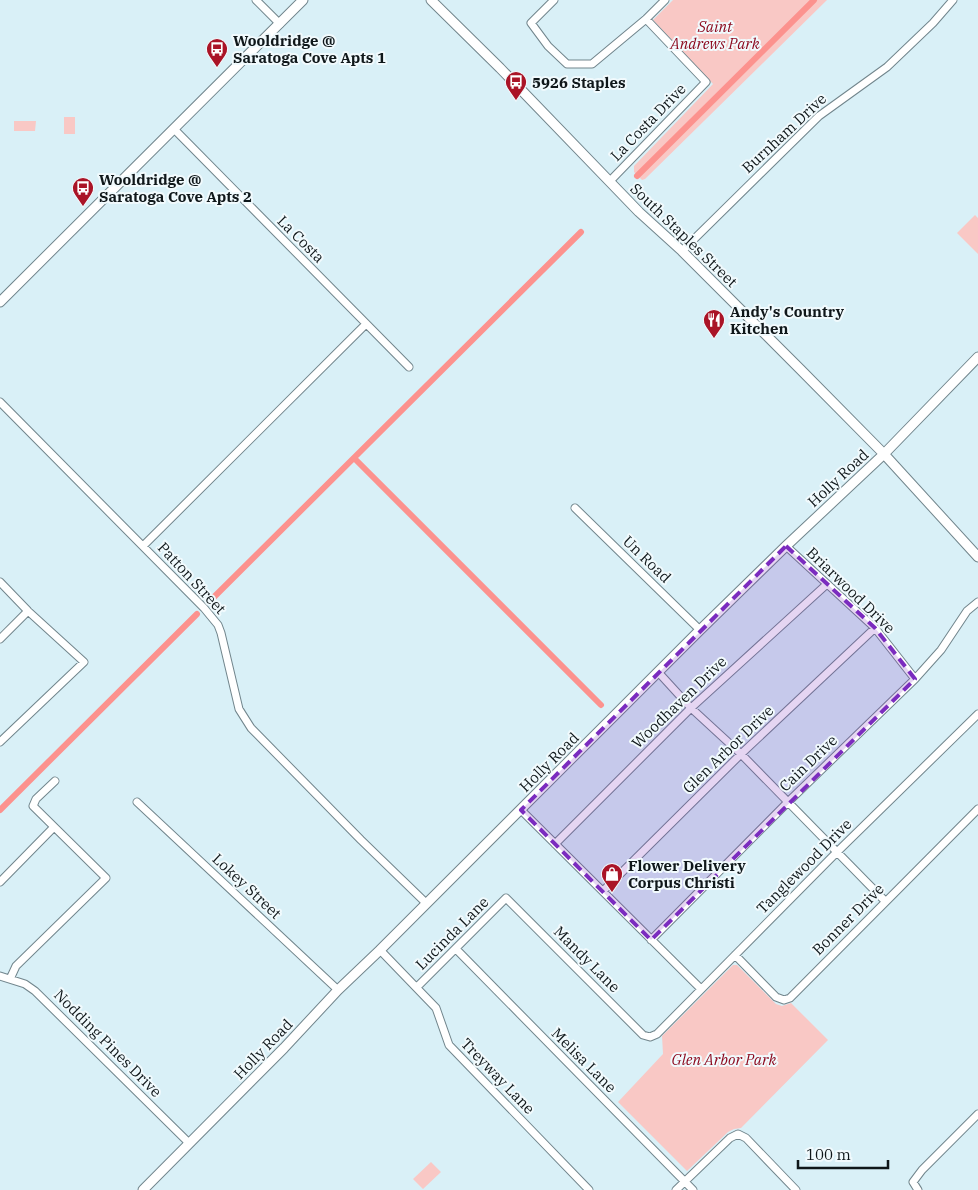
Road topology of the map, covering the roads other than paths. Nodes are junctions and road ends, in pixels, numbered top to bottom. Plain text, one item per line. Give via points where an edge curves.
1 (256, 0) edge
2 (303, 0) edge
3 (431, 0) edge
4 (554, 0) edge
5 (664, 0) edge
6 (953, 0) edge
7 (646, 19) junction
8 (280, 24) junction
9 (174, 130) junction
10 (610, 181) junction
11 (682, 251) junction
12 (0, 302) edge
13 (366, 324) junction
14 (978, 357) edge
15 (409, 367) dead end
16 (0, 402) edge
17 (884, 454) junction
18 (576, 508) dead end
19 (143, 546) junction
20 (786, 546) junction
21 (978, 556) edge
22 (0, 582) edge
23 (827, 584) junction
24 (978, 602) edge
25 (28, 611) junction
26 (875, 628) junction
27 (700, 630) junction
28 (0, 639) edge
29 (659, 673) junction
30 (915, 679) junction
31 (691, 708) junction
32 (978, 714) edge
33 (0, 742) edge
34 (741, 754) junction
35 (54, 781) dead end
36 (137, 802) dead end
37 (788, 802) junction
38 (978, 809) edge
39 (520, 810) junction
40 (54, 827) junction
41 (554, 844) junction
42 (836, 853) junction
43 (0, 882) edge
44 (603, 892) junction
45 (506, 898) joint
46 (885, 901) junction
47 (426, 903) junction
48 (651, 940) junction
49 (380, 950) junction
50 (456, 950) junction
51 (736, 955) junction
52 (0, 976) edge
53 (10, 979) junction
54 (417, 987) junction
55 (701, 989) junction
56 (338, 990) junction
57 (650, 1037) joint
58 (978, 1114) edge
59 (189, 1143) junction
60 (684, 1182) junction
61 (143, 1190) edge
62 (590, 1190) edge
63 (676, 1190) edge
64 (693, 1190) edge
65 (796, 1190) edge
66 (918, 1190) edge

1 - 8 street
2 - 8 main road
3 - 10 main road, South Staples Street
4 - 7 street via 531,24 567,64 592,64
5 - 7 street
6 - 11 street, Burnham Drive via 887,67 819,116
7 - 10 street, La Costa Drive via 706,82
8 - 9 main road
9 - 12 main road
9 - 13 street, La Costa
10 - 11 main road, South Staples Street
11 - 17 main road, South Staples Street
13 - 15 street, La Costa
13 - 19 street
14 - 17 main road, Holly Road
16 - 19 street, Patton Street
17 - 20 main road, Holly Road
17 - 21 main road, South Staples Street
18 - 27 street, Un Road
19 - 47 street, Patton Street via 218,625 239,709 251,728
20 - 23 street, Briarwood Drive
20 - 27 main road, Holly Road
22 - 25 street
23 - 26 street, Briarwood Drive
23 - 31 street, Woodhaven Drive
24 - 30 street, Cain Drive
25 - 28 street
25 - 33 street via 84,662
26 - 30 street, Briarwood Drive
26 - 34 street, Glen Arbor Drive
27 - 29 main road, Holly Road
29 - 31 street
29 - 39 main road, Holly Road
30 - 37 street, Cain Drive
31 - 34 street
31 - 41 street, Woodhaven Drive
32 - 42 street, Tanglewood Drive
34 - 37 street
34 - 44 street, Glen Arbor Drive
35 - 40 street via 36,798 33,806
36 - 56 street, Lokey Street
37 - 42 street
37 - 48 street, Cain Drive
38 - 46 street, Bonner Drive
39 - 41 street
39 - 47 main road, Holly Road
40 - 43 street
40 - 53 street via 106,878 16,966
41 - 44 street
42 - 46 street
42 - 51 street, Tanglewood Drive
44 - 48 street
45 - 50 street, Lucinda Lane
45 - 57 street, Mandy Lane via 643,1035
46 - 51 street, Bonner Drive via 790,998 776,997
47 - 49 main road, Holly Road
48 - 55 street
49 - 54 street, Treyway Lane
49 - 56 main road, Holly Road
50 - 54 street, Lucinda Lane
50 - 60 street, Melisa Lane
51 - 55 street, Tanglewood Drive
52 - 53 street, Nodding Pines Drive
53 - 59 street, Nodding Pines Drive via 35,991
54 - 62 street, Treyway Lane via 436,1008 449,1045
55 - 57 street, Tanglewood Drive via 657,1034
56 - 59 main road, Holly Road
58 - 66 street via 922,1170 913,1182
59 - 61 main road, Holly Road
60 - 63 street
60 - 64 street, Melisa Lane
60 - 65 street via 738,1134 746,1138

